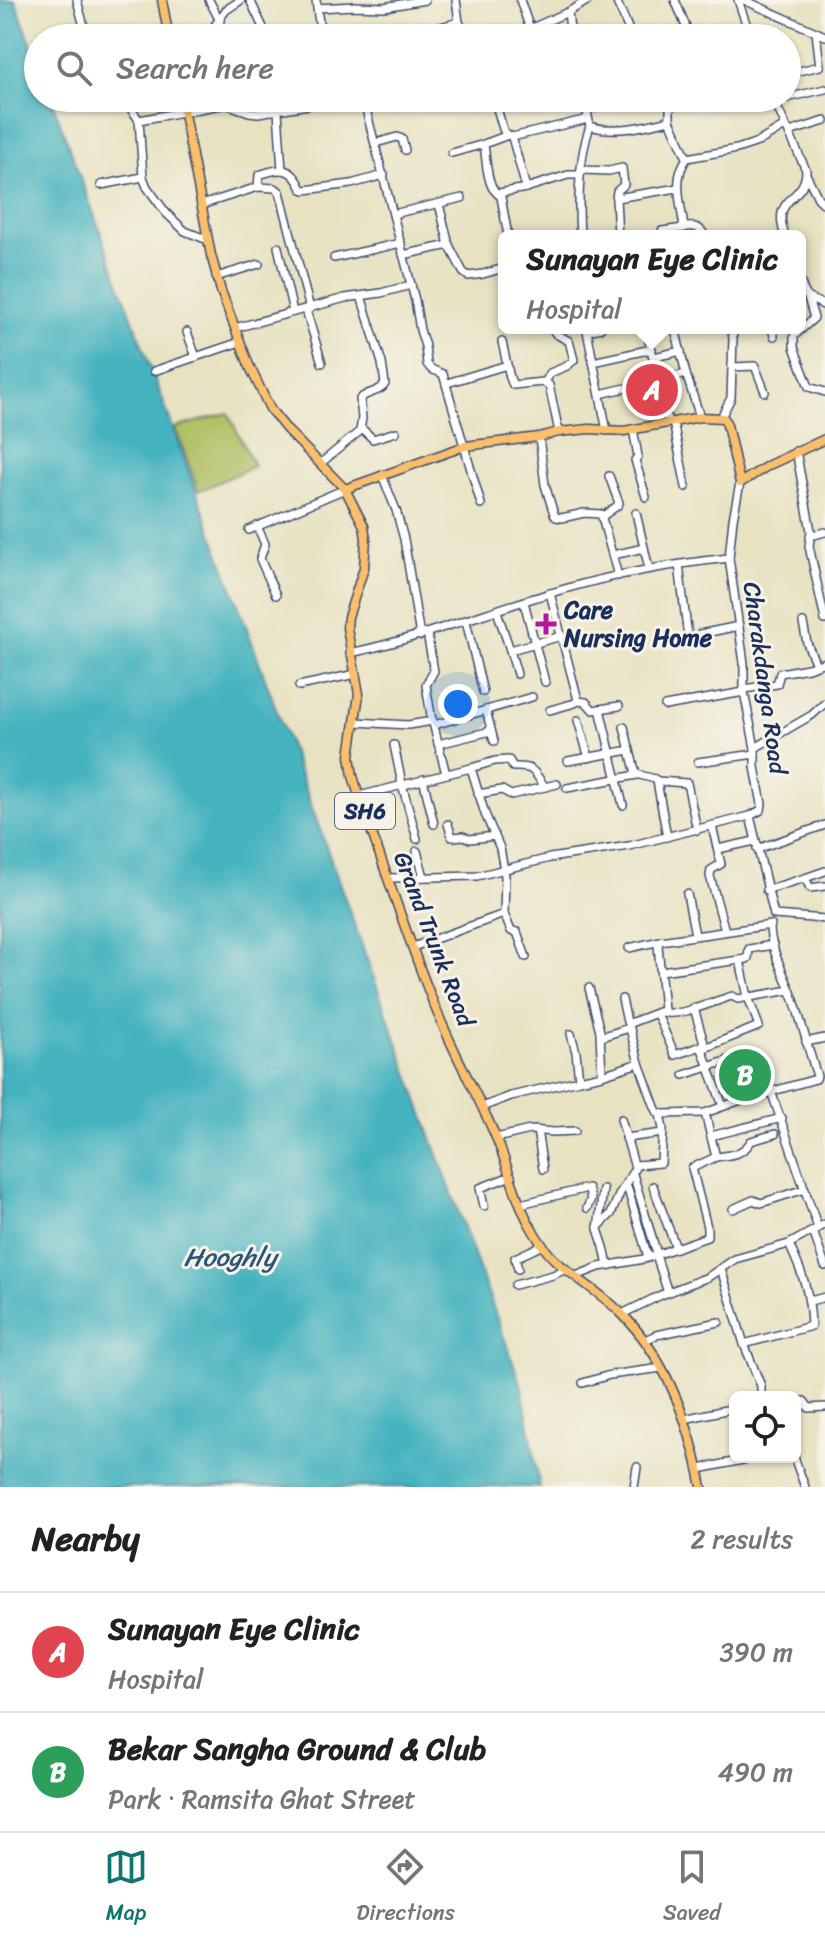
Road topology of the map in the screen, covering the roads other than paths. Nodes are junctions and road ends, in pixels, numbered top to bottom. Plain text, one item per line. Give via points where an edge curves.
1 (77, 0) edge
2 (162, 0) edge
3 (209, 0) edge
4 (241, 0) edge
5 (250, 0) edge
6 (425, 0) edge
7 (456, 0) edge
8 (520, 0) edge
9 (589, 0) edge
10 (616, 0) edge
11 (675, 0) edge
12 (738, 0) edge
13 (749, 1) edge
14 (316, 4) edge
15 (568, 12) junction
16 (220, 21) junction
17 (459, 22) joint
18 (83, 24) edge
19 (166, 24) edge
20 (217, 24) edge
21 (261, 24) edge
22 (319, 24) edge
23 (451, 24) edge
24 (528, 24) edge
25 (541, 24) edge
26 (569, 24) edge
27 (627, 24) edge
28 (684, 24) edge
29 (746, 24) edge
30 (799, 24) edge
31 (801, 25) edge
32 (816, 32) junction
33 (825, 36) edge
34 (801, 71) edge
35 (825, 89) edge
36 (801, 95) edge
37 (133, 112) edge
38 (184, 112) joint
39 (275, 112) edge
40 (367, 112) edge
41 (498, 112) edge
42 (587, 112) edge
43 (670, 112) edge
44 (780, 112) edge
45 (139, 120) junction
46 (670, 120) junction
47 (825, 121) edge
48 (589, 122) junction
49 (787, 129) junction
50 (510, 136) junction
51 (376, 143) junction
52 (484, 144) junction
53 (405, 150) dead end
54 (452, 153) dead end
55 (687, 158) junction
56 (282, 170) junction
57 (581, 173) junction
58 (384, 175) junction
59 (807, 176) junction
60 (143, 177) junction
61 (101, 185) dead end
62 (258, 187) junction
63 (526, 188) junction
64 (678, 188) junction
65 (499, 193) junction
66 (462, 198) dead end
67 (616, 198) junction
68 (825, 203) edge
69 (439, 204) junction
70 (201, 205) junction
71 (393, 214) junction
72 (684, 228) junction
73 (507, 230) edge
74 (580, 230) edge
75 (618, 230) edge
76 (669, 230) edge
77 (701, 230) edge
78 (784, 230) edge
79 (208, 240) junction
80 (401, 243) junction
81 (449, 245) junction
82 (278, 247) dead end
83 (403, 255) junction
84 (334, 258) dead end
85 (259, 264) dead end
86 (498, 270) edge
87 (216, 277) junction
88 (411, 285) junction
89 (361, 296) junction
90 (808, 298) joint
91 (825, 306) edge
92 (308, 309) junction
93 (293, 312) junction
94 (806, 325) edge
95 (235, 328) junction
96 (187, 332) dead end
97 (556, 334) edge
98 (587, 334) edge
99 (648, 334) edge
100 (677, 334) edge
101 (732, 334) edge
102 (796, 334) edge
103 (240, 342) junction
104 (502, 342) dead end
105 (681, 351) junction
106 (653, 353) junction
107 (196, 357) junction
108 (593, 362) junction
109 (322, 363) dead end
110 (507, 365) junction
111 (732, 367) junction
112 (154, 371) dead end
113 (686, 374) junction
114 (659, 380) junction
115 (447, 383) junction
116 (545, 383) junction
117 (765, 392) dead end
118 (825, 392) edge
119 (600, 394) junction
120 (700, 417) junction
121 (721, 417) junction
122 (671, 422) junction
123 (361, 428) junction
124 (633, 429) junction
125 (607, 431) junction
126 (396, 432) dead end
127 (559, 432) junction
128 (539, 437) junction
129 (825, 439) edge
130 (465, 446) junction
131 (796, 451) junction
132 (321, 463) junction
133 (382, 475) junction
134 (609, 476) dead end
135 (740, 483) junction
136 (686, 487) dead end
137 (345, 489) junction
138 (646, 497) dead end
139 (481, 504) dead end
140 (636, 513) dead end
141 (603, 516) junction
142 (257, 526) junction
143 (249, 530) dead end
144 (825, 532) edge
145 (810, 536) junction
146 (644, 548) junction
147 (613, 555) junction
148 (729, 558) junction
149 (679, 565) junction
150 (649, 569) junction
151 (618, 576) junction
152 (550, 593) junction
153 (276, 595) dead end
154 (822, 596) edge
155 (524, 602) junction
156 (497, 611) junction
157 (825, 620) edge
158 (466, 621) junction
159 (803, 623) dead end
160 (739, 626) junction
161 (700, 634) dead end
162 (424, 635) junction
163 (562, 636) junction
164 (688, 637) dead end
165 (536, 643) junction
166 (510, 650) junction
167 (350, 653) junction
168 (821, 664) edge
169 (356, 674) junction
170 (517, 674) dead end
171 (545, 682) dead end
172 (299, 686) dead end
173 (744, 690) junction
174 (483, 692) dead end
175 (532, 697) dead end
176 (578, 701) junction
177 (825, 703) edge
178 (619, 706) dead end
179 (665, 706) dead end
180 (600, 709) junction
181 (486, 710) junction
182 (550, 710) dead end
183 (578, 720) dead end
184 (356, 722) junction
185 (433, 723) junction
186 (491, 731) junction
187 (607, 739) junction
188 (494, 741) dead end
189 (438, 744) junction
190 (394, 745) dead end
191 (630, 750) junction
192 (755, 751) junction
193 (611, 754) junction
194 (589, 758) junction
195 (568, 761) dead end
196 (698, 762) dead end
197 (471, 768) junction
198 (446, 774) junction
199 (637, 775) junction
200 (423, 779) junction
201 (617, 779) junction
202 (657, 781) junction
203 (402, 784) junction
204 (557, 784) dead end
205 (545, 787) junction
206 (567, 788) dead end
207 (478, 794) junction
208 (359, 796) junction
209 (623, 805) dead end
210 (750, 816) junction
211 (434, 824) dead end
212 (448, 824) dead end
213 (825, 825) edge
214 (712, 826) junction
215 (697, 830) junction
216 (495, 836) junction
217 (667, 837) junction
218 (417, 839) dead end
219 (756, 845) junction
220 (718, 849) junction
221 (417, 851) dead end
222 (504, 868) junction
223 (825, 871) edge
224 (424, 877) junction
225 (389, 878) junction
226 (805, 878) junction
227 (825, 886) edge
228 (766, 890) junction
229 (687, 894) dead end
230 (504, 914) junction
231 (774, 915) junction
232 (825, 919) edge
233 (770, 926) junction
234 (725, 931) junction
235 (695, 935) junction
236 (660, 941) junction
237 (773, 945) junction
238 (413, 947) junction
239 (629, 948) dead end
240 (526, 957) dead end
241 (740, 960) junction
242 (661, 971) junction
243 (589, 988) dead end
244 (790, 990) junction
245 (748, 997) junction
246 (622, 999) dead end
247 (694, 1008) junction
248 (659, 1013) junction
249 (629, 1026) junction
250 (599, 1032) junction
251 (571, 1034) dead end
252 (825, 1038) edge
253 (806, 1042) junction
254 (703, 1047) junction
255 (732, 1059) dead end
256 (639, 1063) junction
257 (709, 1067) junction
258 (602, 1075) junction
259 (684, 1075) dead end
260 (579, 1080) junction
261 (820, 1080) edge
262 (771, 1091) junction
263 (723, 1106) junction
264 (482, 1107) junction
265 (705, 1113) junction
266 (660, 1114) junction
267 (782, 1118) junction
268 (621, 1119) dead end
269 (537, 1130) junction
270 (575, 1131) dead end
271 (663, 1133) junction
272 (775, 1134) dead end
273 (711, 1136) junction
274 (496, 1138) junction
275 (626, 1138) junction
276 (716, 1157) junction
277 (635, 1165) junction
278 (543, 1169) dead end
279 (633, 1174) junction
280 (511, 1176) junction
281 (626, 1183) junction
282 (653, 1186) dead end
283 (603, 1189) dead end
284 (805, 1189) junction
285 (520, 1204) junction
286 (484, 1206) dead end
287 (587, 1208) dead end
288 (733, 1209) dead end
289 (598, 1227) junction
290 (818, 1228) edge
291 (789, 1244) junction
292 (543, 1245) junction
293 (676, 1248) junction
294 (654, 1255) junction
295 (608, 1266) junction
296 (825, 1266) edge
297 (518, 1269) dead end
298 (566, 1269) junction
299 (721, 1269) junction
300 (576, 1276) junction
301 (515, 1285) dead end
302 (668, 1293) junction
303 (825, 1297) edge
304 (810, 1301) junction
305 (622, 1314) junction
306 (719, 1322) dead end
307 (645, 1340) junction
308 (744, 1344) junction
309 (662, 1368) junction
310 (583, 1383) dead end
311 (761, 1391) edge
312 (801, 1402) edge
313 (825, 1407) edge
314 (729, 1409) edge
315 (684, 1419) junction
316 (729, 1463) edge
317 (796, 1463) edge
318 (637, 1467) dead end
319 (699, 1469) junction
320 (634, 1487) edge
321 (702, 1487) edge
322 (805, 1487) edge

1 - 18 street
2 - 19 main road
3 - 16 street
4 - 16 street
5 - 21 street
6 - 14 street via 384,7
7 - 17 street
8 - 24 street
9 - 15 street
10 - 27 street
11 - 28 street
12 - 29 street
13 - 30 street
14 - 22 street
15 - 25 street
15 - 26 street
16 - 20 street
17 - 23 street
31 - 32 street
32 - 33 street
32 - 34 street via 820,66
35 - 36 street
37 - 45 street
38 - 45 street
38 - 70 main road, Grand Trunk Road / SH6
39 - 56 street
40 - 51 street
41 - 50 street
42 - 48 street
43 - 46 street
44 - 49 street
45 - 60 street
46 - 48 street via 601,130
46 - 55 street
47 - 49 street
48 - 50 street
48 - 57 street
49 - 55 street via 737,149
49 - 59 street
50 - 52 street
50 - 63 street
51 - 53 street via 397,137
51 - 58 street
52 - 54 street
52 - 65 street via 491,186
55 - 64 street
56 - 58 street via 305,190
56 - 62 street via 259,175
57 - 63 street
57 - 67 street via 622,168 624,185
57 - 74 street
58 - 71 street
59 - 68 street
59 - 78 street via 782,209
60 - 61 street
60 - 79 street via 166,213 185,231
62 - 70 street
62 - 92 street via 280,192
63 - 65 street
64 - 67 street
64 - 72 street
65 - 73 street
66 - 69 street
67 - 75 street
69 - 71 street
69 - 81 street
70 - 79 main road, Grand Trunk Road / SH6
71 - 80 street
72 - 76 street
72 - 77 street
79 - 87 main road, Grand Trunk Road / SH6
80 - 83 street
80 - 84 street
81 - 83 street
81 - 86 street via 468,276
82 - 93 street
83 - 88 street
85 - 87 street
87 - 95 main road, Grand Trunk Road / SH6
88 - 89 street
88 - 115 street via 427,364
89 - 92 street
89 - 123 street via 385,384 360,399
90 - 91 street
90 - 94 street via 814,318
92 - 93 street
92 - 109 street
93 - 95 street
95 - 103 main road, Grand Trunk Road / SH6
96 - 107 street
97 - 116 street via 569,341 574,360 550,373
98 - 108 street
99 - 106 street
100 - 105 street
101 - 111 street
102 - 118 street via 794,347 809,387
103 - 107 street
103 - 132 main road, Grand Trunk Road / SH6 via 270,409
104 - 110 street
105 - 106 street
105 - 113 street
106 - 108 street
106 - 114 street
107 - 112 street
108 - 119 street
110 - 115 street
110 - 116 street via 513,385
111 - 117 street via 755,366
111 - 121 street via 731,398
113 - 114 street
113 - 120 street
114 - 119 street
114 - 122 street
115 - 130 street
116 - 127 street
119 - 125 street
120 - 121 main road
120 - 122 main road
121 - 135 main road
122 - 124 main road
122 - 136 street
123 - 126 street via 373,439
123 - 132 street
124 - 125 main road
124 - 138 street
125 - 127 main road
127 - 128 main road
128 - 130 main road
128 - 141 street via 554,514
129 - 131 main road
130 - 133 main road
130 - 139 street
131 - 135 main road
131 - 145 street
132 - 137 main road, Grand Trunk Road / SH6
133 - 137 main road
133 - 162 street via 404,539
134 - 141 street via 619,503
135 - 148 street, Charakdanga Road
137 - 142 street
137 - 167 main road, Grand Trunk Road / SH6 via 366,539 364,568 348,617
140 - 146 street
141 - 147 street
142 - 143 street
142 - 153 street via 265,544 260,559
144 - 145 street
145 - 154 street
146 - 147 street
146 - 150 street
147 - 151 street
148 - 149 street
148 - 160 street, Charakdanga Road
149 - 150 street
149 - 164 street
150 - 151 street
151 - 152 street
152 - 155 street
152 - 163 street
154 - 157 street
155 - 156 street
155 - 165 street
156 - 158 street
156 - 166 street
158 - 162 street
158 - 174 street
159 - 168 street via 807,643
160 - 161 street
160 - 173 street, Charakdanga Road
162 - 167 street
162 - 185 street via 434,671 426,685
163 - 165 street
163 - 176 street
165 - 166 street
165 - 171 street
166 - 170 street
167 - 169 main road, Grand Trunk Road / SH6
168 - 173 street via 779,673 777,684
169 - 172 street
169 - 184 main road, Grand Trunk Road / SH6
173 - 179 street
173 - 192 street, Charakdanga Road
175 - 181 street
176 - 180 street
176 - 182 street
177 - 192 street
178 - 180 street
180 - 187 street
181 - 185 street
181 - 186 street
183 - 194 street
184 - 185 street
184 - 208 main road, Grand Trunk Road / SH6 via 350,760
185 - 189 street
186 - 188 street
186 - 189 street
187 - 191 street via 625,731
187 - 193 street
189 - 198 street
190 - 203 street
191 - 193 street
191 - 199 street
192 - 196 street
192 - 210 street, Charakdanga Road via 762,804
193 - 194 street
193 - 201 street
194 - 195 street
197 - 198 street
197 - 205 street via 508,759 513,767 530,767
197 - 207 street
198 - 200 street
199 - 201 street
199 - 202 street
200 - 203 street
200 - 211 street
201 - 206 street
201 - 209 street
202 - 215 street via 687,783
202 - 217 street
203 - 208 street
203 - 218 street
204 - 205 street
205 - 207 street via 511,795 502,790
207 - 216 street
208 - 225 main road, Grand Trunk Road / SH6
210 - 214 street
210 - 219 street, Charakdanga Road
212 - 216 street via 452,837
213 - 219 street
214 - 215 street
214 - 220 street
215 - 217 street
216 - 222 street
217 - 222 street
219 - 220 street
219 - 228 street, Charakdanga Road
220 - 234 street via 721,864 709,873
221 - 224 street
222 - 224 street via 469,877
222 - 230 street
223 - 226 street
224 - 225 street
225 - 238 main road, Grand Trunk Road / SH6
226 - 227 street via 811,889
226 - 228 street
228 - 231 street, Charakdanga Road
229 - 235 street
230 - 238 street
230 - 240 street
231 - 232 street
231 - 233 street
233 - 234 street
233 - 237 street
234 - 235 street
235 - 236 street
236 - 239 street
236 - 242 street
237 - 241 street via 749,949 748,958
237 - 244 street
238 - 264 main road, Grand Trunk Road / SH6
241 - 242 street
241 - 245 street
242 - 248 street via 664,1008
243 - 250 street
244 - 245 street
244 - 253 street
245 - 247 street via 731,996
245 - 254 street via 759,1027
246 - 249 street
247 - 248 street
247 - 254 street
248 - 249 street
248 - 254 street via 675,1055
249 - 250 street via 604,1036
249 - 256 street
250 - 258 street
251 - 260 street
252 - 253 street
253 - 261 street
254 - 257 street
255 - 257 street
256 - 258 street
256 - 266 street
257 - 259 street
257 - 263 street
258 - 260 street
260 - 264 street
261 - 262 street
262 - 263 street
262 - 267 street
263 - 265 street
264 - 274 main road, Grand Trunk Road / SH6
265 - 266 street
265 - 273 street
266 - 271 street
267 - 273 street
267 - 284 street
268 - 275 street
269 - 270 street
269 - 274 street
269 - 278 street
271 - 275 street
271 - 277 street via 661,1163
272 - 276 street via 751,1141 736,1155
273 - 276 street
274 - 280 main road, Grand Trunk Road / SH6
275 - 277 street
276 - 293 street via 692,1167 708,1235
277 - 279 street
279 - 281 street
279 - 294 street
280 - 285 main road, Grand Trunk Road / SH6
280 - 286 street via 480,1188
281 - 289 street
281 - 294 street
282 - 293 street
283 - 289 street
284 - 288 street
284 - 290 street
285 - 287 street via 589,1188
285 - 292 main road, Grand Trunk Road / SH6
289 - 295 street
290 - 291 street
290 - 296 street
291 - 299 street via 735,1259
291 - 304 street
292 - 297 street via 515,1258
292 - 298 main road, Grand Trunk Road / SH6
293 - 294 street
294 - 295 street
294 - 302 street
295 - 300 street
298 - 300 main road, Grand Trunk Road / SH6
298 - 301 street
299 - 302 street
299 - 308 street
300 - 305 main road, Grand Trunk Road / SH6
302 - 305 street
303 - 304 street
304 - 308 street via 811,1326
305 - 307 main road, Grand Trunk Road / SH6
306 - 307 street
307 - 309 main road, Grand Trunk Road / SH6
308 - 311 street
309 - 310 street
309 - 315 main road, Grand Trunk Road / SH6
312 - 313 street via 809,1408
314 - 315 street
315 - 319 main road, Grand Trunk Road / SH6
316 - 319 street
317 - 322 street
318 - 320 street
319 - 321 main road, Grand Trunk Road / SH6

